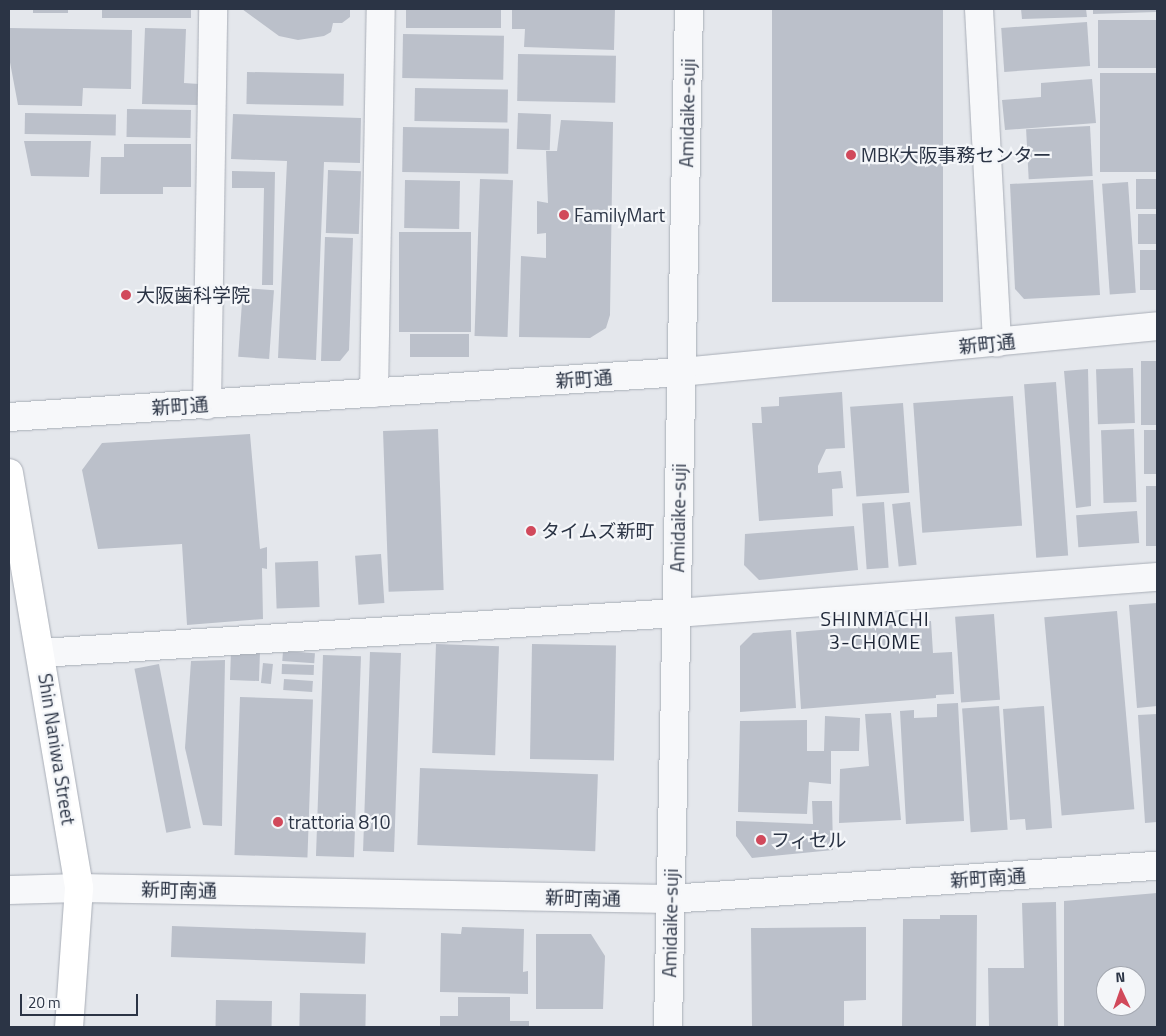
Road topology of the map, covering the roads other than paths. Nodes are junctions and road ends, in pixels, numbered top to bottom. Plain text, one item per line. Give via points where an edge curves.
1 (213, 9) edge
2 (380, 9) edge
3 (689, 9) edge
4 (979, 9) edge
5 (1157, 326) edge
6 (997, 343) junction
7 (681, 372) junction
8 (374, 393) junction
9 (207, 405) junction
10 (9, 418) edge
11 (9, 473) edge
12 (1157, 578) edge
13 (677, 613) junction
14 (41, 653) junction
15 (1157, 866) edge
16 (79, 888) junction
17 (9, 890) edge
18 (669, 899) junction
19 (69, 1027) edge
20 (668, 1027) edge

1 - 9 street
2 - 8 street
3 - 7 street, Amidaike-suji
4 - 6 street
5 - 6 street, 新町通
6 - 7 street, 新町通
7 - 8 street, 新町通
7 - 13 street, Amidaike-suji
8 - 9 street, 新町通
9 - 10 street, 新町通
11 - 14 main road, Shin Naniwa Street
12 - 13 street
13 - 14 street
13 - 18 street, Amidaike-suji
14 - 16 main road, Shin Naniwa Street
15 - 18 street, 新町南通
16 - 17 street, 新町南通
16 - 18 street, 新町南通
16 - 19 main road, Shin Naniwa Street
18 - 20 street, Amidaike-suji

